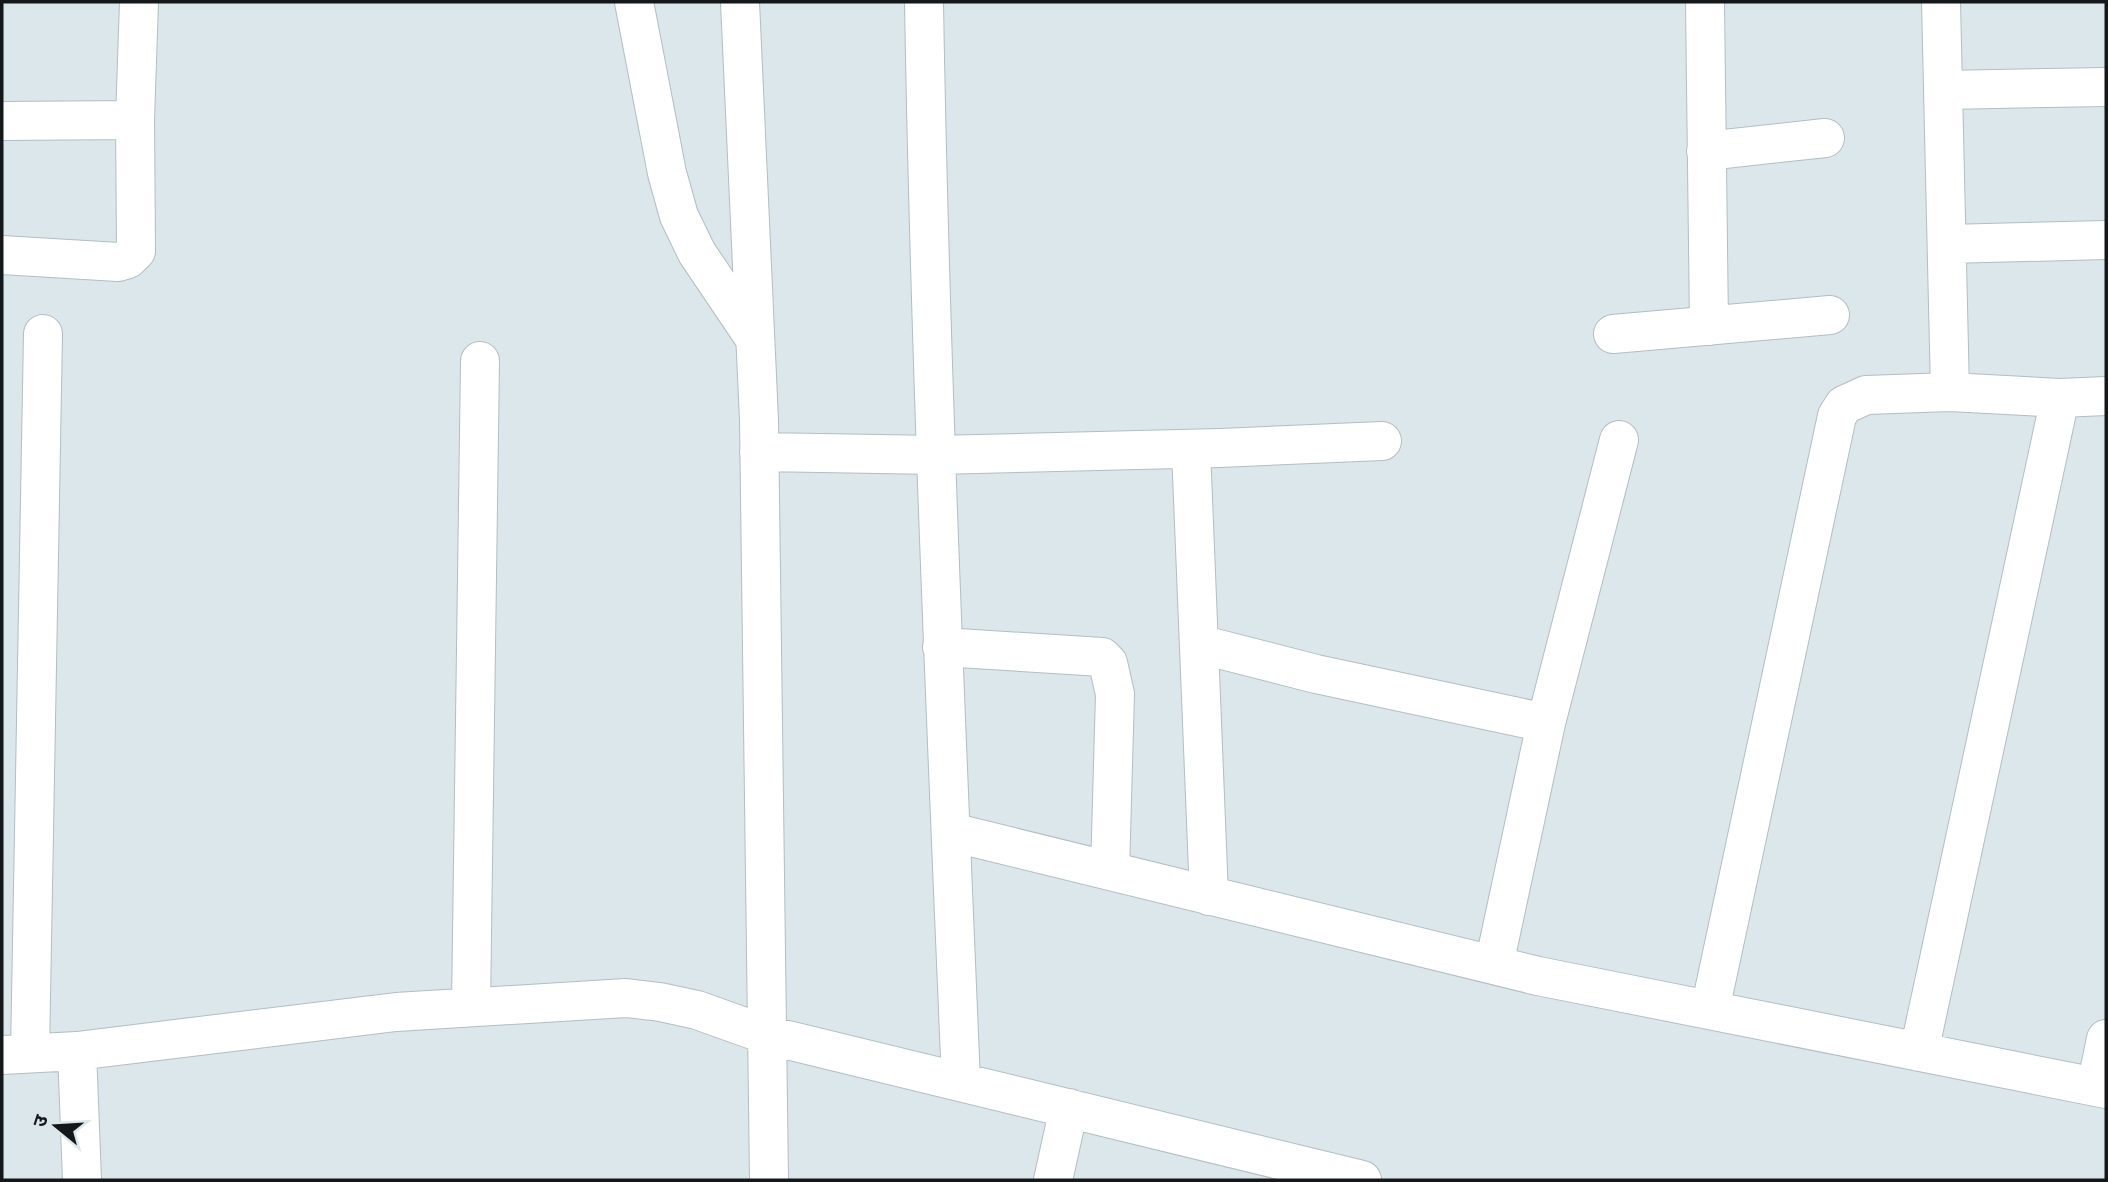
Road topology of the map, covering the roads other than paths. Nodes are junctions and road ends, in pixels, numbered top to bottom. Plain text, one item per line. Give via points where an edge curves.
1 (139, 2) edge
2 (634, 2) edge
3 (740, 2) edge
4 (924, 2) edge
5 (1705, 2) edge
6 (1941, 2) edge
7 (2106, 87) edge
8 (1944, 90) junction
9 (2, 121) edge
10 (135, 121) junction
11 (1825, 138) dead end
12 (1706, 151) junction
13 (2106, 240) edge
14 (1948, 244) junction
15 (2, 255) edge
16 (1830, 315) dead end
17 (1709, 326) junction
18 (43, 334) dead end
19 (1613, 334) dead end
20 (755, 339) junction
21 (480, 361) dead end
22 (1950, 392) junction
23 (2106, 396) edge
24 (2060, 398) junction
25 (1619, 440) dead end
26 (1382, 441) dead end
27 (1191, 449) junction
28 (759, 452) junction
29 (936, 455) junction
30 (1199, 644) junction
31 (942, 647) junction
32 (1546, 723) junction
33 (951, 832) junction
34 (1110, 871) junction
35 (1209, 895) junction
36 (1494, 965) junction
37 (471, 1007) junction
38 (1710, 1010) junction
39 (767, 1035) junction
40 (2106, 1039) edge
41 (77, 1051) junction
42 (1919, 1052) junction
43 (16, 1054) edge
44 (961, 1082) junction
45 (2101, 1088) edge
46 (1069, 1108) junction
47 (82, 1180) edge
48 (769, 1180) edge
49 (1053, 1180) edge
50 (1362, 1180) edge

1 - 10 street
2 - 20 street via 679,216 697,253
3 - 20 street
4 - 29 street
5 - 12 street
6 - 8 street
7 - 8 street
8 - 14 street
9 - 10 street
10 - 15 street via 136,251 118,262
11 - 12 street
12 - 17 street
13 - 14 street
14 - 22 street
16 - 17 street
17 - 19 street
18 - 43 street
20 - 28 street
21 - 37 street
22 - 24 street
22 - 38 street via 1867,395 1844,405 1837,416
23 - 24 street
24 - 42 street
25 - 32 street
26 - 27 street
27 - 29 street
27 - 30 street
28 - 29 street
28 - 39 street
29 - 31 street
30 - 32 street
30 - 35 street
31 - 33 street
31 - 34 street via 1102,657 1108,663 1115,694
32 - 36 street
33 - 34 street
33 - 44 street
34 - 35 street
35 - 36 street
36 - 38 street
37 - 39 street via 626,998 697,1010
37 - 41 street
38 - 42 street
39 - 44 street
39 - 48 street
40 - 45 street
41 - 43 street
41 - 47 street
42 - 45 street
44 - 46 street
46 - 49 street
46 - 50 street

